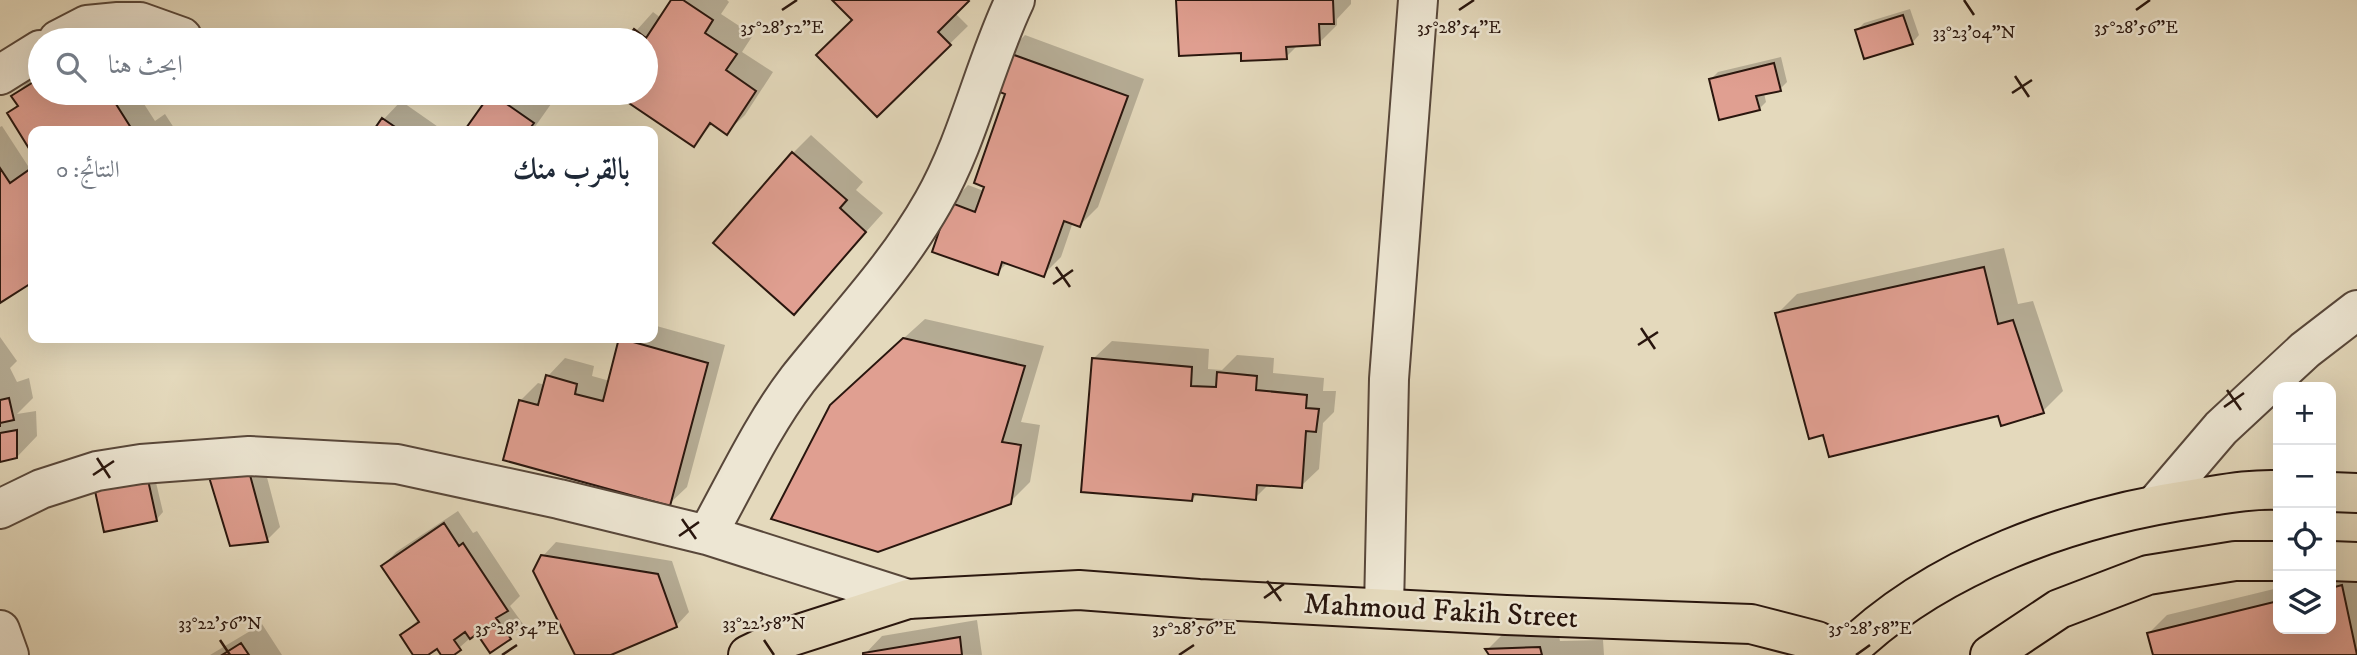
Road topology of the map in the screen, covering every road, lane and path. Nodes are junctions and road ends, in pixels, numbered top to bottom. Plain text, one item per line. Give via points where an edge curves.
1 (1015, 0) edge
2 (1418, 0) edge
3 (82, 28) edge
4 (157, 28) edge
5 (28, 58) edge
6 (0, 75) edge
7 (2357, 310) edge
8 (2273, 490) edge
9 (2336, 492) edge
10 (2357, 493) edge
11 (2157, 504) junction
12 (0, 509) edge
13 (706, 535) junction
14 (2273, 561) edge
15 (2336, 561) edge
16 (2357, 562) edge
17 (908, 599) junction
18 (1384, 608) junction
19 (0, 630) edge
20 (9, 655) edge
21 (748, 655) edge
22 (1844, 655) edge
23 (1990, 655) edge

1 - 13 street via 933,202 895,261 797,381
2 - 18 street via 1389,379
3 - 4 street via 118,22
5 - 6 street
7 - 11 street via 2305,350 2221,428
8 - 11 main road
9 - 10 main road
11 - 22 main road via 2040,536 1952,576 1891,614
12 - 13 street via 41,489 97,471 249,456 397,464
13 - 17 street
14 - 23 main road via 2235,561 2148,575 2059,609
15 - 16 main road
17 - 18 main road, Mahmoud Fakih Street via 1079,590
17 - 21 main road, Mahmoud Fakih Street
18 - 22 main road, Mahmoud Fakih Street via 1751,624 1817,641
19 - 20 street

